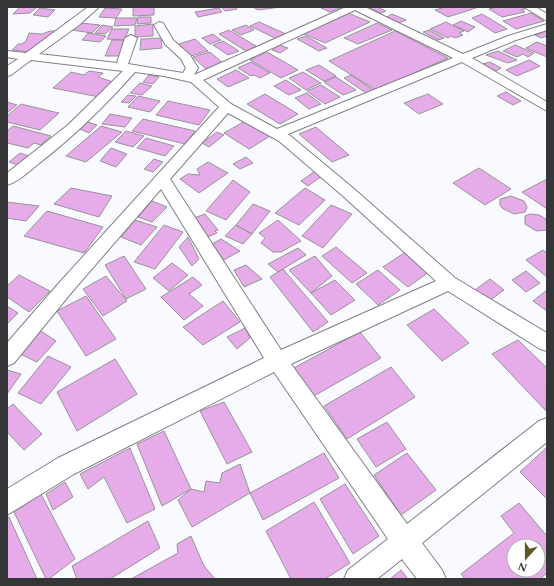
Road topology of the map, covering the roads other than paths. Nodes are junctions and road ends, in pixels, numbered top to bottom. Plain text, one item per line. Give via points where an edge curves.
1 (94, 7) edge
2 (356, 7) edge
3 (528, 7) edge
4 (547, 18) edge
5 (159, 25) dead end
6 (547, 27) edge
7 (131, 38) dead end
8 (7, 54) edge
9 (29, 57) junction
10 (462, 58) junction
11 (127, 68) junction
12 (7, 72) edge
13 (191, 78) junction
14 (226, 107) junction
15 (547, 107) edge
16 (277, 134) junction
17 (162, 178) junction
18 (7, 180) edge
19 (450, 283) junction
20 (547, 343) edge
21 (7, 357) edge
22 (277, 361) junction
23 (547, 428) edge
24 (7, 503) edge
25 (404, 541) junction
26 (357, 579) edge
27 (433, 579) edge

1 - 9 street
2 - 10 street
2 - 13 street
3 - 4 street
5 - 13 street via 169,42 186,57 192,68
6 - 10 street
7 - 11 street
8 - 9 street
9 - 11 street
9 - 12 street
10 - 15 street
10 - 16 street
11 - 13 street
11 - 18 street via 102,102
13 - 14 street
14 - 16 street
14 - 17 street
16 - 19 street via 348,192
17 - 21 street
17 - 22 street
19 - 20 street
19 - 22 street
22 - 24 street via 66,466
22 - 25 street
23 - 25 street
25 - 26 street
25 - 27 street

